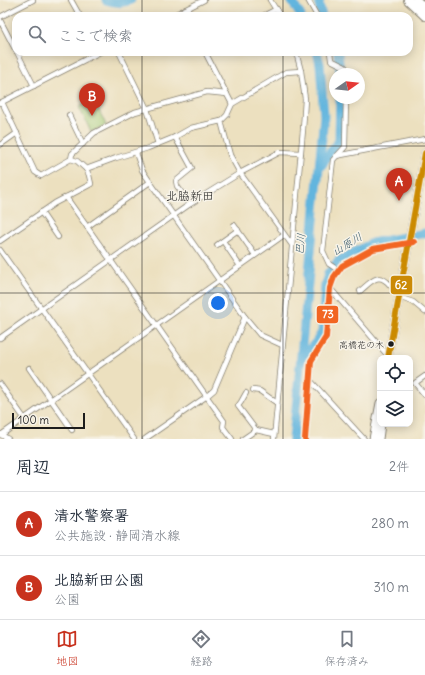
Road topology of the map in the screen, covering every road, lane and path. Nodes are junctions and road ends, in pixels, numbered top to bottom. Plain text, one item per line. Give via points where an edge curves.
1 (33, 0) edge
2 (71, 0) edge
3 (204, 0) edge
4 (270, 0) edge
5 (308, 0) edge
6 (402, 0) edge
7 (408, 0) edge
8 (416, 0) edge
9 (425, 8) edge
10 (277, 9) junction
11 (184, 10) joint
12 (12, 12) edge
13 (12, 12) edge
14 (78, 12) edge
15 (180, 12) edge
16 (271, 12) edge
17 (278, 12) edge
18 (315, 12) edge
19 (425, 16) edge
20 (0, 19) edge
21 (425, 20) edge
22 (12, 43) edge
23 (19, 56) edge
24 (91, 56) edge
25 (121, 56) edge
26 (207, 56) edge
27 (297, 56) edge
28 (330, 56) edge
29 (346, 68) edge
30 (301, 71) junction
31 (34, 86) junction
32 (227, 94) junction
33 (1, 103) edge
34 (232, 104) junction
35 (346, 104) edge
36 (147, 109) junction
37 (69, 115) dead end
38 (221, 121) junction
39 (17, 133) junction
40 (175, 137) junction
41 (425, 139) edge
42 (83, 144) junction
43 (158, 144) junction
44 (0, 145) edge
45 (136, 153) junction
46 (301, 153) junction
47 (425, 153) edge
48 (336, 156) junction
49 (71, 159) junction
50 (86, 169) junction
51 (240, 173) junction
52 (425, 179) edge
53 (150, 182) junction
54 (66, 197) junction
55 (190, 204) junction
56 (41, 212) junction
57 (174, 215) junction
58 (234, 226) dead end
59 (87, 227) junction
60 (238, 230) junction
61 (284, 235) junction
62 (58, 237) dead end
63 (0, 241) edge
64 (223, 241) junction
65 (412, 242) junction
66 (217, 245) dead end
67 (292, 245) junction
68 (0, 250) edge
69 (255, 255) junction
70 (111, 260) junction
71 (240, 266) junction
72 (338, 270) junction
73 (220, 280) junction
74 (330, 288) junction
75 (360, 291) dead end
76 (402, 296) junction
77 (42, 308) junction
78 (425, 312) edge
79 (245, 317) junction
80 (157, 325) junction
81 (0, 338) edge
82 (282, 345) junction
83 (387, 355) edge
84 (391, 355) edge
85 (29, 368) dead end
86 (88, 373) junction
87 (425, 376) edge
88 (310, 380) junction
89 (415, 383) joint
90 (0, 384) edge
91 (253, 390) dead end
92 (246, 393) dead end
93 (425, 395) edge
94 (207, 396) junction
95 (51, 399) junction
96 (277, 403) junction
97 (24, 418) junction
98 (377, 421) edge
99 (381, 427) edge
100 (72, 430) dead end
101 (256, 430) junction
102 (1, 435) edge
103 (274, 436) edge
104 (8, 439) edge
105 (134, 439) edge
106 (145, 439) edge
107 (232, 439) edge
108 (243, 439) edge
109 (305, 439) edge
110 (364, 439) edge
111 (374, 439) edge
112 (379, 439) edge

1 - 12 street
2 - 14 street
3 - 11 street
4 - 10 street
5 - 18 street
6 - 21 street
7 - 19 highway
8 - 9 highway
10 - 16 street
10 - 17 street
11 - 15 street
13 - 20 street
20 - 22 street
23 - 31 street
24 - 31 street
25 - 36 street
26 - 32 street
27 - 30 street
28 - 29 street via 331,60
30 - 34 street via 286,72
30 - 46 street via 305,99
31 - 33 street
32 - 34 street
32 - 36 street via 207,92
33 - 39 street
34 - 38 street
35 - 48 street via 345,147
36 - 42 street via 135,112 94,133
36 - 43 street
37 - 42 street
38 - 40 street via 191,128
38 - 51 street via 230,155
39 - 44 street
39 - 49 street via 35,172 41,176
40 - 43 street
40 - 55 street via 192,168 176,181
41 - 48 street
42 - 49 street via 72,154
43 - 45 street
45 - 50 street
45 - 53 street
46 - 51 street via 280,152
46 - 67 street
47 - 65 main road
48 - 72 street via 333,160 322,251 329,264
49 - 50 street
50 - 54 street via 91,184
51 - 55 street
51 - 61 street
52 - 65 main road
53 - 57 street
53 - 59 street
54 - 56 street
54 - 59 street
55 - 57 street
56 - 62 street
56 - 63 street
57 - 70 street
57 - 73 street
58 - 60 street
59 - 70 street
60 - 64 street
60 - 69 street
61 - 67 street
61 - 69 street
64 - 66 street
64 - 71 street
65 - 72 street via 373,249 349,261
65 - 76 main road
67 - 82 street
68 - 77 street
69 - 71 street
70 - 77 street
70 - 80 street
71 - 73 street
72 - 74 street
73 - 79 street
73 - 80 street
74 - 83 street
74 - 88 street via 326,337 311,361
75 - 76 street via 377,278 381,278
76 - 78 street
76 - 84 main road
77 - 81 street
77 - 86 street
79 - 82 street via 260,335
79 - 94 street via 214,390
80 - 86 street
80 - 94 street
82 - 96 street
85 - 95 street
86 - 95 street
86 - 105 street
87 - 89 street
88 - 109 street
88 - 110 street
89 - 93 street
90 - 97 street
91 - 96 street via 260,391
92 - 101 street via 238,406
94 - 106 street
94 - 107 street via 224,421 223,427
95 - 97 street
95 - 100 street
96 - 103 street
97 - 102 street
98 - 111 main road
99 - 112 main road
101 - 103 street
101 - 108 street
102 - 104 street

